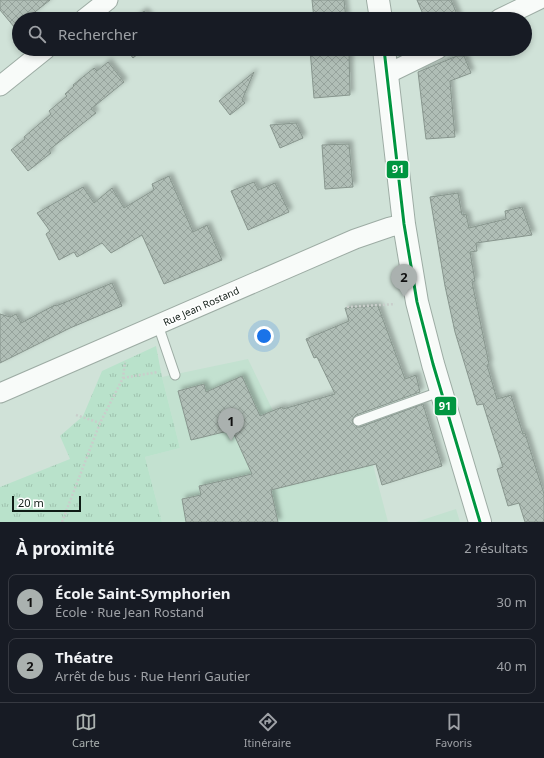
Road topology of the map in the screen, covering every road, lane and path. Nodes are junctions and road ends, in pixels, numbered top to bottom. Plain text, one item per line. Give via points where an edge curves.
1 (108, 0) edge
2 (378, 0) edge
3 (538, 0) edge
4 (93, 12) edge
5 (380, 12) edge
6 (513, 12) edge
7 (36, 56) edge
8 (385, 56) edge
9 (424, 56) edge
10 (387, 74) junction
11 (2, 80) edge
12 (404, 224) junction
13 (417, 302) junction
14 (348, 307) dead end
15 (158, 325) junction
16 (124, 340) junction
17 (164, 371) dead end
18 (175, 375) dead end
19 (123, 378) junction
20 (442, 391) junction
21 (0, 393) edge
22 (76, 414) dead end
23 (358, 420) dead end
24 (100, 424) junction
25 (62, 522) edge
26 (480, 522) edge

1 - 4 street
2 - 5 main road
3 - 6 street
7 - 11 street
8 - 10 main road
9 - 10 street
10 - 12 main road
12 - 13 main road
12 - 15 street, Rue Jean Rostand via 355,239
13 - 14 path
13 - 20 main road
15 - 16 street, Rue Jean Rostand
15 - 18 lane
16 - 19 path via 126,360
16 - 21 street, Rue Jean Rostand
17 - 19 path
19 - 24 path
20 - 23 lane
20 - 26 main road
22 - 24 path
24 - 25 path

